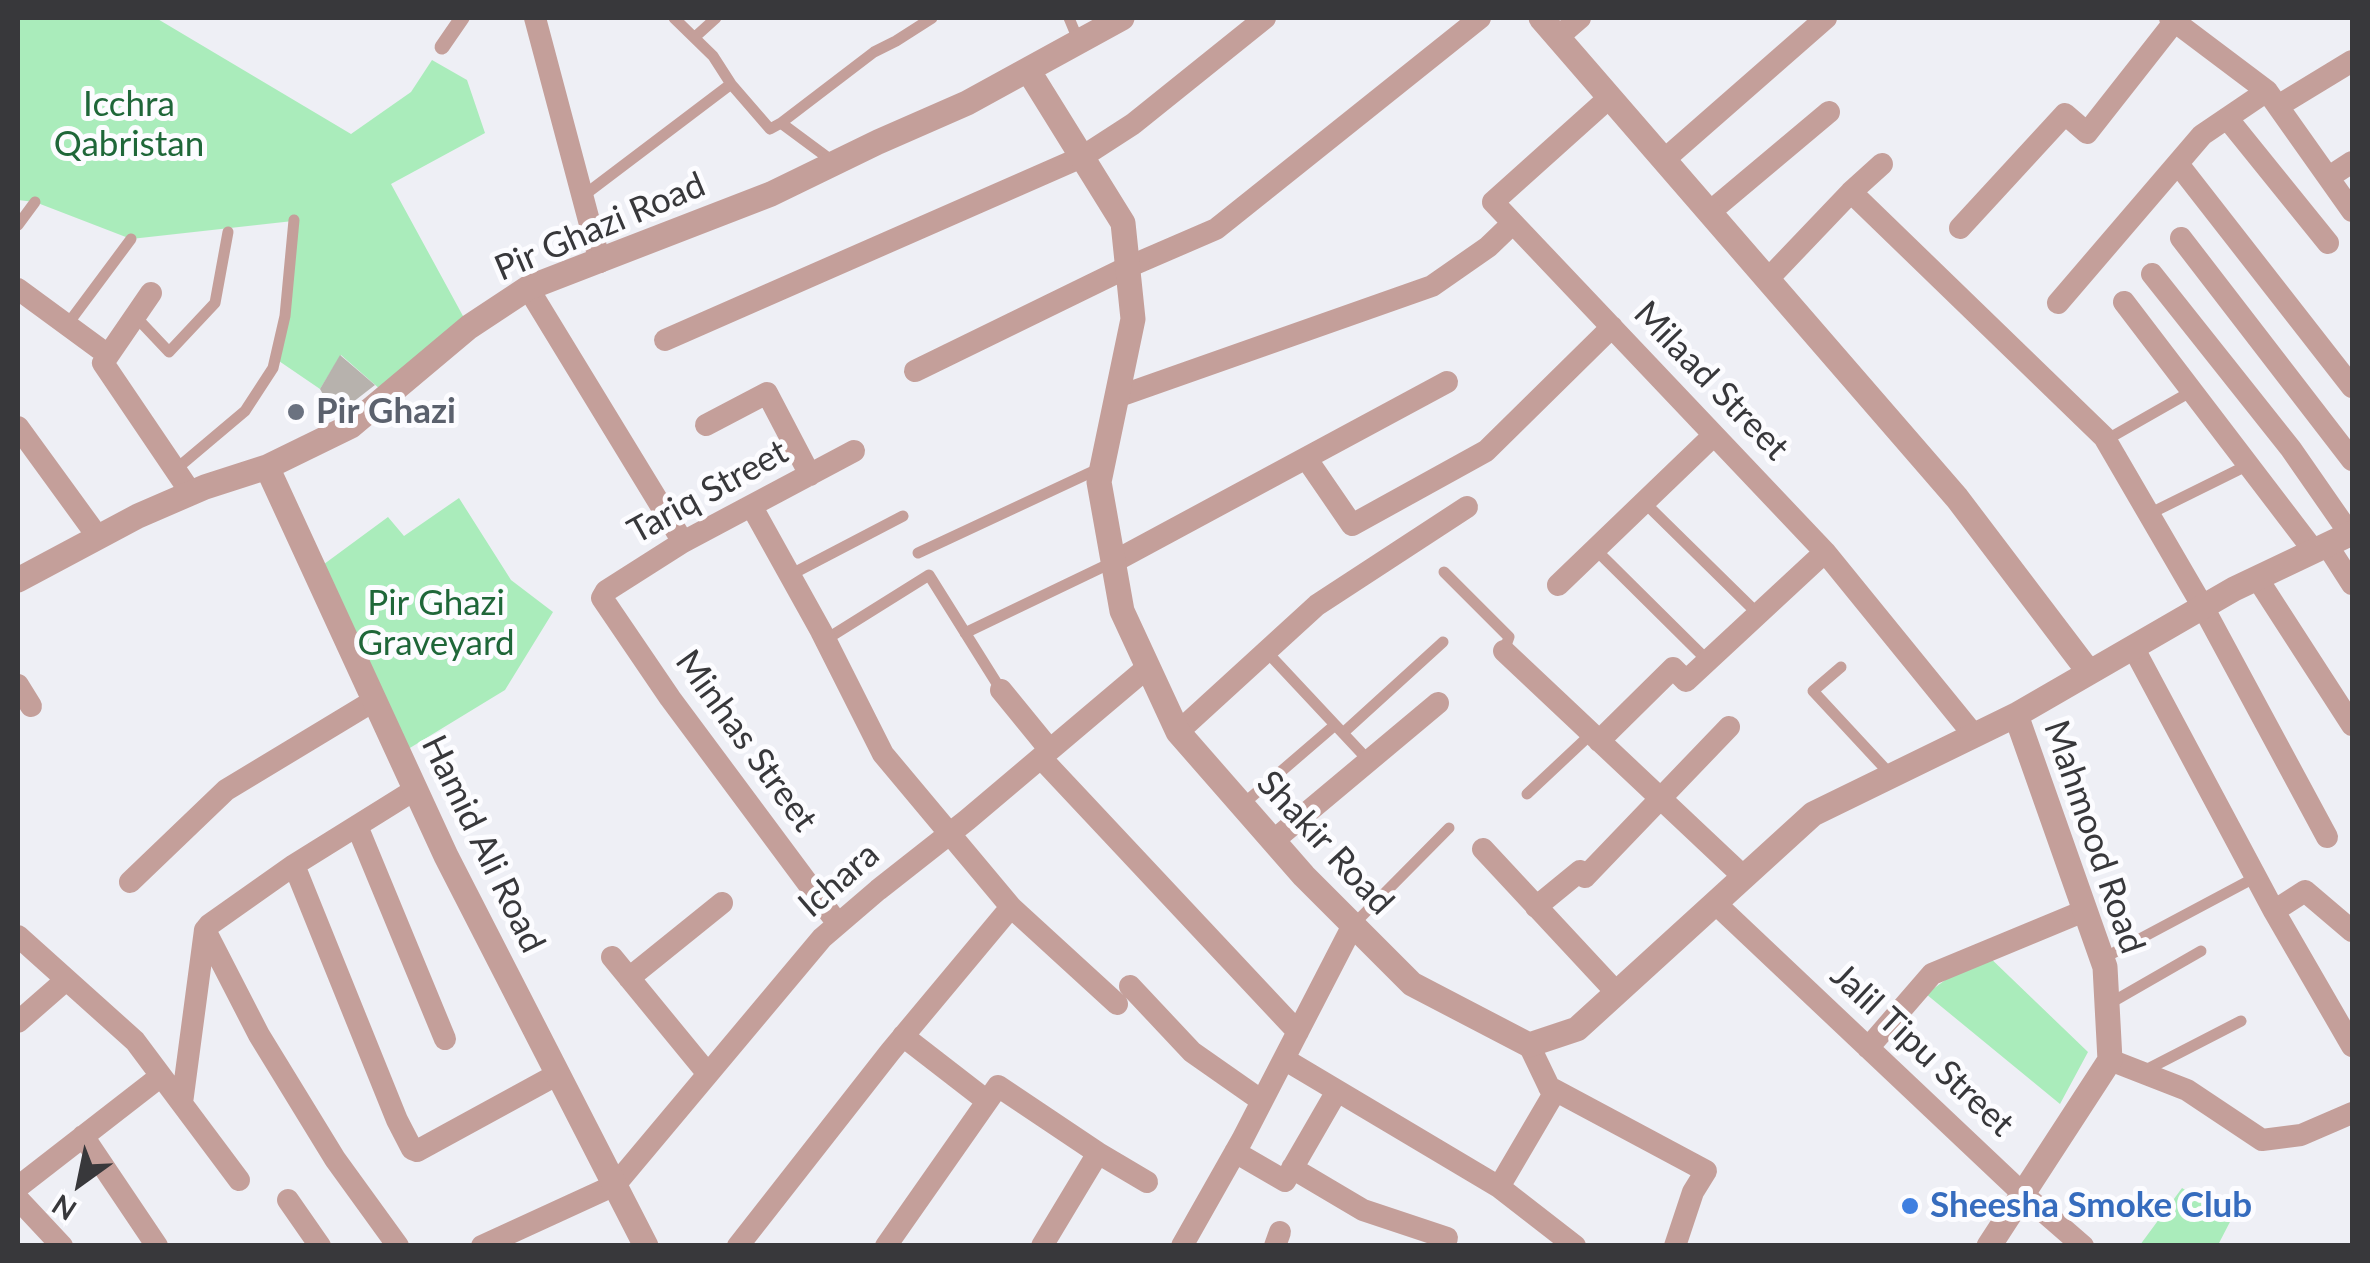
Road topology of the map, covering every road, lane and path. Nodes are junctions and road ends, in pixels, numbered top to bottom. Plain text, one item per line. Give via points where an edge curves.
1 (462, 18) edge
2 (536, 18) edge
3 (674, 18) edge
4 (716, 18) edge
5 (932, 18) edge
6 (1069, 18) edge
7 (1122, 18) edge
8 (1265, 18) edge
9 (1480, 18) edge
10 (1541, 18) edge
11 (1580, 18) edge
12 (1826, 18) edge
13 (2172, 19) edge
14 (695, 37) junction
15 (1558, 38) junction
16 (1079, 42) junction
17 (442, 47) dead end
18 (2352, 61) edge
19 (1028, 70) junction
20 (731, 84) junction
21 (1610, 97) junction
22 (2272, 98) junction
23 (1829, 112) dead end
24 (2227, 118) junction
25 (781, 123) junction
26 (1082, 157) junction
27 (1664, 158) junction
28 (2352, 162) edge
29 (835, 163) junction
30 (1882, 164) dead end
31 (2178, 164) junction
32 (2328, 177) junction
33 (1851, 192) junction
34 (583, 196) junction
35 (35, 202) dead end
36 (2352, 211) edge
37 (1710, 212) junction
38 (294, 220) dead end
39 (1513, 224) junction
40 (18, 226) edge
41 (1960, 228) dead end
42 (228, 232) dead end
43 (2181, 238) dead end
44 (131, 239) dead end
45 (2328, 243) dead end
46 (600, 262) junction
47 (1128, 267) junction
48 (2152, 274) dead end
49 (1767, 280) junction
50 (528, 288) junction
51 (18, 289) edge
52 (150, 293) dead end
53 (2124, 302) dead end
54 (2058, 303) dead end
55 (135, 316) junction
56 (67, 325) junction
57 (1612, 328) junction
58 (665, 340) dead end
59 (108, 356) junction
60 (914, 371) dead end
61 (1447, 382) dead end
62 (2352, 386) edge
63 (2192, 391) junction
64 (1117, 397) junction
65 (706, 425) dead end
66 (18, 427) edge
67 (1714, 435) junction
68 (2106, 440) junction
69 (854, 452) dead end
70 (1306, 458) junction
71 (2352, 460) edge
72 (2248, 465) junction
73 (267, 466) junction
74 (1102, 467) junction
75 (175, 470) junction
76 (810, 475) junction
77 (191, 493) junction
78 (1644, 502) junction
79 (752, 507) junction
80 (1467, 508) dead end
81 (2149, 514) junction
82 (903, 516) dead end
83 (2352, 534) edge
84 (98, 537) junction
85 (683, 542) junction
86 (2320, 548) junction
87 (1595, 549) junction
88 (1825, 552) junction
89 (918, 553) dead end
90 (1113, 562) junction
91 (1444, 572) dead end
92 (790, 575) junction
93 (2257, 578) junction
94 (18, 580) edge
95 (2352, 584) edge
96 (1558, 585) dead end
97 (602, 598) joint
98 (2203, 607) junction
99 (1758, 614) junction
100 (965, 633) junction
101 (826, 640) junction
102 (1443, 642) dead end
103 (2133, 647) junction
104 (1504, 651) joint
105 (1266, 652) junction
106 (1708, 661) junction
107 (1841, 667) dead end
108 (1148, 668) junction
109 (2089, 672) junction
110 (18, 685) edge
111 (1001, 690) joint
112 (376, 700) junction
113 (1438, 703) dead end
114 (31, 706) dead end
115 (2016, 715) junction
116 (2352, 725) edge
117 (1730, 726) dead end
118 (1339, 729) junction
119 (1178, 732) junction
120 (1973, 734) junction
121 (1595, 737) junction
122 (1045, 754) junction
123 (1369, 761) junction
124 (1891, 775) junction
125 (416, 789) junction
126 (1527, 794) dead end
127 (1660, 798) junction
128 (1242, 806) junction
129 (357, 826) junction
130 (1448, 828) dead end
131 (949, 834) junction
132 (2327, 837) dead end
133 (1273, 841) junction
134 (1483, 850) dead end
135 (294, 865) junction
136 (2256, 877) junction
137 (1744, 878) junction
138 (130, 882) dead end
139 (722, 903) dead end
140 (1715, 904) junction
141 (1012, 907) junction
142 (1536, 907) junction
143 (2084, 910) junction
144 (2274, 911) junction
145 (838, 924) junction
146 (1352, 925) junction
147 (206, 930) junction
148 (2352, 931) edge
149 (18, 936) edge
150 (2201, 951) dead end
151 (612, 957) dead end
152 (2102, 959) junction
153 (629, 978) junction
154 (66, 980) junction
155 (1616, 993) junction
156 (2107, 1004) junction
157 (18, 1022) edge
158 (2240, 1022) dead end
159 (1298, 1032) junction
160 (903, 1036) junction
161 (445, 1038) dead end
162 (1530, 1044) junction
163 (2352, 1046) edge
164 (1868, 1048) junction
165 (1284, 1059) junction
166 (2110, 1060) junction
167 (2142, 1072) junction
168 (558, 1074) junction
169 (708, 1074) junction
170 (161, 1076) junction
171 (1549, 1087) junction
172 (1337, 1091) junction
173 (987, 1101) junction
174 (1262, 1101) junction
175 (182, 1103) junction
176 (2352, 1112) edge
177 (83, 1136) junction
178 (1235, 1152) junction
179 (1098, 1154) junction
180 (1292, 1168) junction
181 (240, 1180) dead end
182 (1147, 1182) dead end
183 (616, 1185) junction
184 (18, 1187) edge
185 (1499, 1187) junction
186 (2022, 1193) junction
187 (18, 1200) edge
188 (288, 1200) dead end
189 (1446, 1238) dead end
190 (62, 1246) edge
191 (157, 1246) edge
192 (320, 1246) edge
193 (398, 1246) edge
194 (482, 1246) edge
195 (646, 1246) edge
196 (738, 1246) edge
197 (886, 1246) edge
198 (1042, 1246) edge
199 (1182, 1246) edge
200 (1575, 1246) edge
201 (1674, 1246) edge
202 (1989, 1246) edge
203 (2083, 1246) edge

1 - 17 street
2 - 34 street
3 - 14 lane
4 - 14 lane
5 - 25 lane via 874,52
6 - 16 lane
7 - 16 street, Pir Ghazi Road
8 - 26 street via 1134,124
9 - 47 street via 1216,229
10 - 15 street
11 - 15 street
12 - 27 street
13 - 22 street
13 - 41 street via 2087,132 2065,114
14 - 20 lane
15 - 21 street
16 - 19 street, Pir Ghazi Road
18 - 22 street
19 - 26 street, Shakir Road
19 - 29 street, Pir Ghazi Road
20 - 25 lane via 770,129
20 - 34 lane
21 - 27 street
21 - 39 street via 1493,202
22 - 24 street
22 - 32 street
23 - 37 street
24 - 31 street
24 - 45 street
25 - 29 lane
26 - 47 street, Shakir Road via 1123,223
26 - 58 street
27 - 37 street
28 - 32 street
29 - 46 street, Pir Ghazi Road
30 - 33 street
31 - 54 street
31 - 62 street
32 - 36 street
33 - 49 street
33 - 68 street
34 - 46 street
35 - 40 lane
37 - 49 street
38 - 75 lane via 274,368 244,410
39 - 57 street, Milaad Street
39 - 64 street via 1432,286
42 - 55 lane via 215,304 170,352
43 - 71 street
44 - 56 lane
46 - 50 street, Pir Ghazi Road
47 - 60 street
47 - 64 street, Shakir Road via 1133,320
48 - 83 street
49 - 109 street via 1957,498
50 - 73 street, Pir Ghazi Road via 477,320 351,426
50 - 85 street
51 - 56 street
52 - 55 street
53 - 63 street
55 - 59 street
56 - 59 street
57 - 67 street, Milaad Street
57 - 70 street via 1486,451 1352,525
59 - 75 street via 103,363
61 - 70 street
63 - 68 lane
63 - 72 street
64 - 74 street, Shakir Road
65 - 76 street via 767,392
66 - 84 street
67 - 78 street
67 - 88 street, Milaad Street
68 - 81 street
69 - 76 street, Tariq Street
70 - 90 street
72 - 81 lane
72 - 86 street
73 - 77 street, Pir Ghazi Road
73 - 112 street, Hamid Ali Road
74 - 89 lane
74 - 90 street, Shakir Road
75 - 77 street
76 - 79 street, Tariq Street
77 - 84 street, Pir Ghazi Road
78 - 87 street
78 - 99 lane
79 - 85 street, Tariq Street
79 - 92 street
80 - 105 street via 1317,605
81 - 98 street
82 - 92 lane
83 - 86 street
84 - 94 street, Pir Ghazi Road
85 - 97 street, Tariq Street
86 - 93 street
86 - 95 street
87 - 96 street
87 - 106 lane
88 - 99 street
88 - 120 street, Milaad Street
90 - 100 lane
90 - 108 street, Shakir Road via 1122,612
91 - 104 lane via 1510,638
92 - 101 street
93 - 98 street
93 - 116 street
97 - 145 street, Minhas Street
98 - 103 street
98 - 132 street
99 - 106 street
100 - 101 lane via 929,575
100 - 111 lane
101 - 131 street via 883,754
102 - 118 lane
103 - 109 street
103 - 136 street
104 - 121 street
105 - 118 lane
105 - 119 street
106 - 121 street via 1686,681 1673,668
107 - 124 lane via 1813,692
108 - 119 street, Shakir Road
108 - 122 street, Ichara
109 - 115 street
110 - 114 street
111 - 122 street
112 - 125 street, Hamid Ali Road
112 - 138 street via 226,790
113 - 123 street
115 - 120 street
115 - 143 street, Mahmood Road
117 - 127 street
118 - 123 lane
118 - 128 lane
119 - 128 street, Shakir Road
120 - 124 street
121 - 126 lane
121 - 127 street
122 - 131 street, Ichara
122 - 159 street
123 - 133 street
124 - 137 street via 1813,814
125 - 129 street
125 - 168 street, Hamid Ali Road
127 - 137 street
127 - 142 street via 1585,878 1580,871
128 - 133 street, Shakir Road
129 - 135 street
129 - 161 street
130 - 146 lane
131 - 141 street
131 - 145 street, Ichara
133 - 146 street, Shakir Road
134 - 142 street
135 - 147 street
135 - 168 street via 414,1151
136 - 144 street
136 - 152 lane
137 - 140 street
139 - 153 street
140 - 155 street
140 - 164 street, Jalil Tipu Street
141 - 160 street
141 - 174 street
142 - 155 street
143 - 152 street, Mahmood Road
143 - 164 street via 1932,974
144 - 148 street via 2305,891
144 - 163 street
145 - 169 street, Ichara
146 - 159 street
146 - 162 street, Shakir Road via 1412,984
147 - 175 street
147 - 193 street via 259,1035 335,1160
149 - 154 street
150 - 156 lane
151 - 153 street
152 - 156 street, Mahmood Road
153 - 169 street
154 - 157 street
154 - 170 street via 135,1041
155 - 162 street via 1577,1029
156 - 166 street, Mahmood Road
158 - 167 lane
159 - 165 street
160 - 173 street
160 - 196 street
162 - 171 street
164 - 186 street, Jalil Tipu Street
165 - 172 street
165 - 174 street
166 - 167 street
166 - 186 street
167 - 176 street via 2187,1090 2262,1140 2301,1134
168 - 183 street, Hamid Ali Road
169 - 183 street, Ichara
170 - 175 street
170 - 177 street
171 - 185 street via 1552,1095
171 - 201 street via 1706,1171
172 - 180 street
172 - 185 street
173 - 179 street via 998,1086
173 - 197 street
174 - 178 street
175 - 181 street
177 - 184 street
177 - 191 street
178 - 180 street via 1284,1181
178 - 199 street
179 - 182 street
179 - 198 street
180 - 189 street via 1363,1210
183 - 194 street
183 - 195 street, Hamid Ali Road
185 - 200 street
186 - 202 street
186 - 203 street, Jalil Tipu Street
187 - 190 street
188 - 192 street

